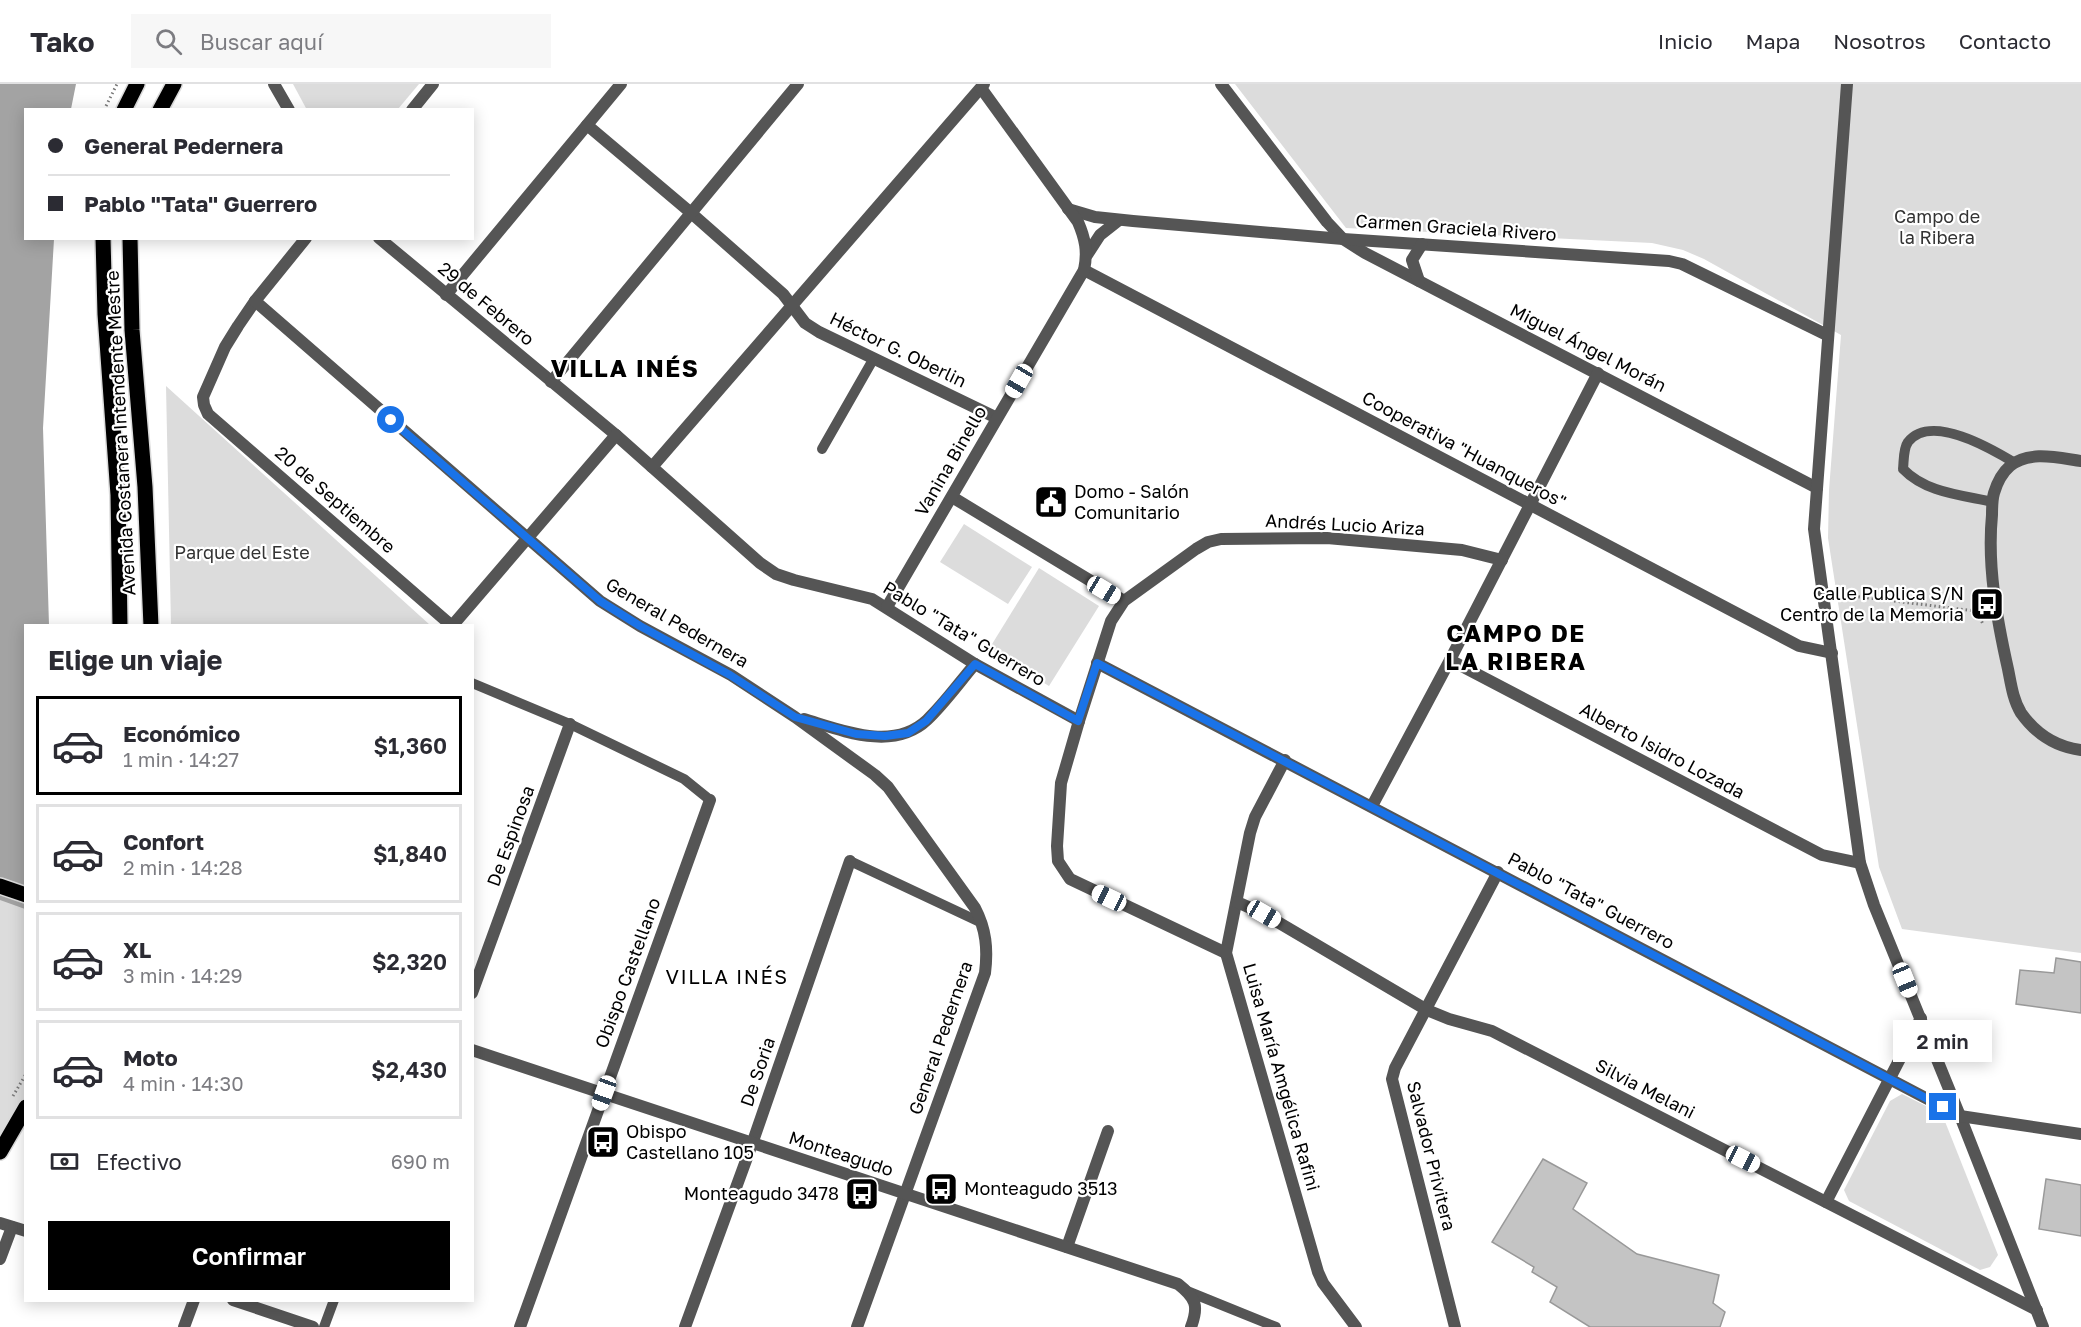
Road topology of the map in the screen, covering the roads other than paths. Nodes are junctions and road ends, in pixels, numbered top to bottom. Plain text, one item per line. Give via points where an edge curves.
1 (137, 84) edge
2 (174, 84) edge
3 (274, 84) edge
4 (433, 84) edge
5 (621, 84) edge
6 (798, 84) edge
7 (1221, 84) edge
8 (1847, 84) edge
9 (983, 86) edge
10 (125, 108) edge
11 (161, 108) edge
12 (288, 108) edge
13 (414, 108) edge
14 (587, 124) junction
15 (1068, 209) junction
16 (690, 212) junction
17 (1119, 220) junction
18 (1343, 239) junction
19 (103, 240) edge
20 (130, 240) edge
21 (304, 240) edge
22 (381, 240) edge
23 (1422, 244) junction
24 (1087, 255) junction
25 (1084, 270) junction
26 (1419, 281) junction
27 (446, 294) junction
28 (255, 301) junction
29 (791, 305) junction
30 (1827, 335) junction
31 (874, 358) junction
32 (1598, 373) junction
33 (550, 382) junction
34 (997, 418) junction
35 (616, 435) junction
36 (822, 448) dead end
37 (2081, 461) edge
38 (2015, 463) junction
39 (652, 467) junction
40 (1817, 488) junction
41 (952, 497) junction
42 (1993, 502) junction
43 (1529, 505) junction
44 (526, 539) junction
45 (1502, 560) junction
46 (1124, 601) junction
47 (887, 607) junction
48 (120, 624) edge
49 (151, 624) edge
50 (450, 624) edge
51 (454, 624) edge
52 (1832, 653) junction
53 (1450, 660) junction
54 (1097, 663) junction
55 (975, 664) junction
56 (474, 684) edge
57 (795, 717) junction
58 (1078, 721) junction
59 (570, 724) junction
60 (2081, 750) edge
61 (1285, 760) junction
62 (710, 800) joint
63 (1372, 806) junction
64 (850, 861) joint
65 (1860, 863) junction
66 (1498, 873) junction
67 (0, 886) edge
68 (24, 894) edge
69 (1237, 902) junction
70 (982, 923) junction
71 (1226, 953) junction
72 (474, 988) edge
73 (1427, 1010) junction
74 (1921, 1018) junction
75 (474, 1051) edge
76 (1890, 1079) junction
77 (604, 1093) junction
78 (24, 1110) edge
79 (1960, 1116) junction
80 (1108, 1131) dead end
81 (2081, 1134) edge
82 (752, 1144) junction
83 (0, 1152) edge
84 (905, 1194) junction
85 (1827, 1202) junction
86 (6, 1225) edge
87 (24, 1230) edge
88 (1067, 1248) junction
89 (0, 1259) edge
90 (1190, 1295) junction
91 (193, 1302) edge
92 (239, 1302) edge
93 (333, 1302) edge
94 (2037, 1310) junction
95 (184, 1327) edge
96 (313, 1327) edge
97 (324, 1327) edge
98 (520, 1327) edge
99 (685, 1327) edge
100 (857, 1327) edge
101 (1191, 1327) edge
102 (1276, 1327) edge
103 (1356, 1327) edge
104 (1455, 1327) edge
105 (2043, 1327) edge

1 - 10 main road
2 - 11 main road
3 - 12 street
4 - 13 street
5 - 14 street
6 - 16 street
7 - 18 street
8 - 30 street
9 - 15 street, Vanina Binello
9 - 29 street
14 - 16 street, Héctor G. Oberlin
14 - 27 street
15 - 17 street, Carmen Graciela Rivero
15 - 24 street, Vanina Binello via 1083,233
16 - 29 street, Héctor G. Oberlin
16 - 33 street
17 - 18 street, Carmen Graciela Rivero
17 - 24 street via 1100,235
18 - 23 street, Carmen Graciela Rivero
18 - 26 street, Miguel Ángel Morán
19 - 48 main road, Avenida Costanera Intendente Mestre via 118,495
20 - 49 main road, Avenida Costanera Intendente Mestre
21 - 28 street
22 - 27 street, 29 de Febrero
23 - 26 street via 1412,260
23 - 30 street, Carmen Graciela Rivero via 1669,261
24 - 25 street, Vanina Binello
25 - 34 street, Vanina Binello
25 - 43 street, Cooperativa "Huanqueros"
26 - 32 street, Miguel Ángel Morán
27 - 33 street, 29 de Febrero
28 - 44 street, General Pedernera
28 - 50 street, 20 de Septiembre via 225,347 203,397 208,414
29 - 31 street, Héctor G. Oberlin via 805,323
29 - 39 street
30 - 40 street
31 - 34 street, Héctor G. Oberlin
31 - 36 lane
32 - 40 street, Miguel Ángel Morán
32 - 43 street
33 - 35 street, 29 de Febrero
34 - 41 street, Vanina Binello
35 - 39 street, 29 de Febrero
35 - 44 street
37 - 38 street via 2041,457 2022,458
38 - 42 street via 2000,477
38 - 42 lane via 1947,431 1920,433 1908,442 1903,469 1913,479 1938,490
39 - 47 street, Pablo "Tata" Guerrero via 776,574 872,598
40 - 52 street via 1814,529
41 - 46 street
41 - 47 street, Vanina Binello
42 - 60 street via 1990,558 2014,695 2020,711 2039,732 2065,748
43 - 45 street
43 - 52 street, Cooperativa "Huanqueros" via 1799,646
44 - 51 street
44 - 57 street, General Pedernera via 615,612 730,675
45 - 46 street, Andrés Lucio Ariza via 1462,550 1327,538 1221,539 1196,549
45 - 53 street
46 - 54 street, Andrés Lucio Ariza via 1111,621
47 - 55 street, Pablo "Tata" Guerrero
52 - 65 street
53 - 63 street
53 - 65 street, Alberto Isidro Lozada via 1822,855
54 - 58 street, Andrés Lucio Ariza
54 - 61 street, Pablo "Tata" Guerrero
55 - 57 street via 926,721 908,733 856,734
55 - 58 street, Pablo "Tata" Guerrero
56 - 59 lane
57 - 70 street, General Pedernera via 888,788
58 - 71 street, Andrés Lucio Ariza via 1061,783 1057,846 1061,868 1070,879
59 - 62 lane via 684,779
59 - 72 street, De Espinosa
61 - 63 street, Pablo "Tata" Guerrero
61 - 69 street, Luisa María Amgélica Rafini via 1255,817
62 - 77 street, Obispo Castellano
63 - 66 street, Pablo "Tata" Guerrero
64 - 70 lane
64 - 82 street, De Soria
65 - 74 street
66 - 73 street, Salvador Privitera
66 - 76 street, Pablo "Tata" Guerrero
67 - 68 main road
69 - 71 street, Luisa María Amgélica Rafini
69 - 73 street, Silvia Melani
70 - 84 street, General Pedernera via 987,950 985,973
71 - 103 street, Luisa María Amgélica Rafini via 1318,1272
73 - 85 street, Silvia Melani via 1492,1031
73 - 104 street, Salvador Privitera via 1392,1079
74 - 76 street
74 - 79 street
75 - 77 street, Monteagudo
76 - 79 street, Pablo "Tata" Guerrero
76 - 85 street
77 - 82 street, Monteagudo
77 - 98 street, Obispo Castellano
78 - 83 main road
79 - 81 street, Pablo "Tata" Guerrero
79 - 94 street
80 - 88 street
82 - 84 street, Monteagudo
82 - 99 street, De Soria
84 - 88 street, Monteagudo
84 - 100 street, General Pedernera
85 - 94 street, Silvia Melani
86 - 87 street
86 - 89 street
88 - 90 street, Monteagudo via 1178,1284
90 - 101 street via 1196,1313
90 - 102 lane
91 - 95 street
92 - 96 street
93 - 97 lane
94 - 105 street

